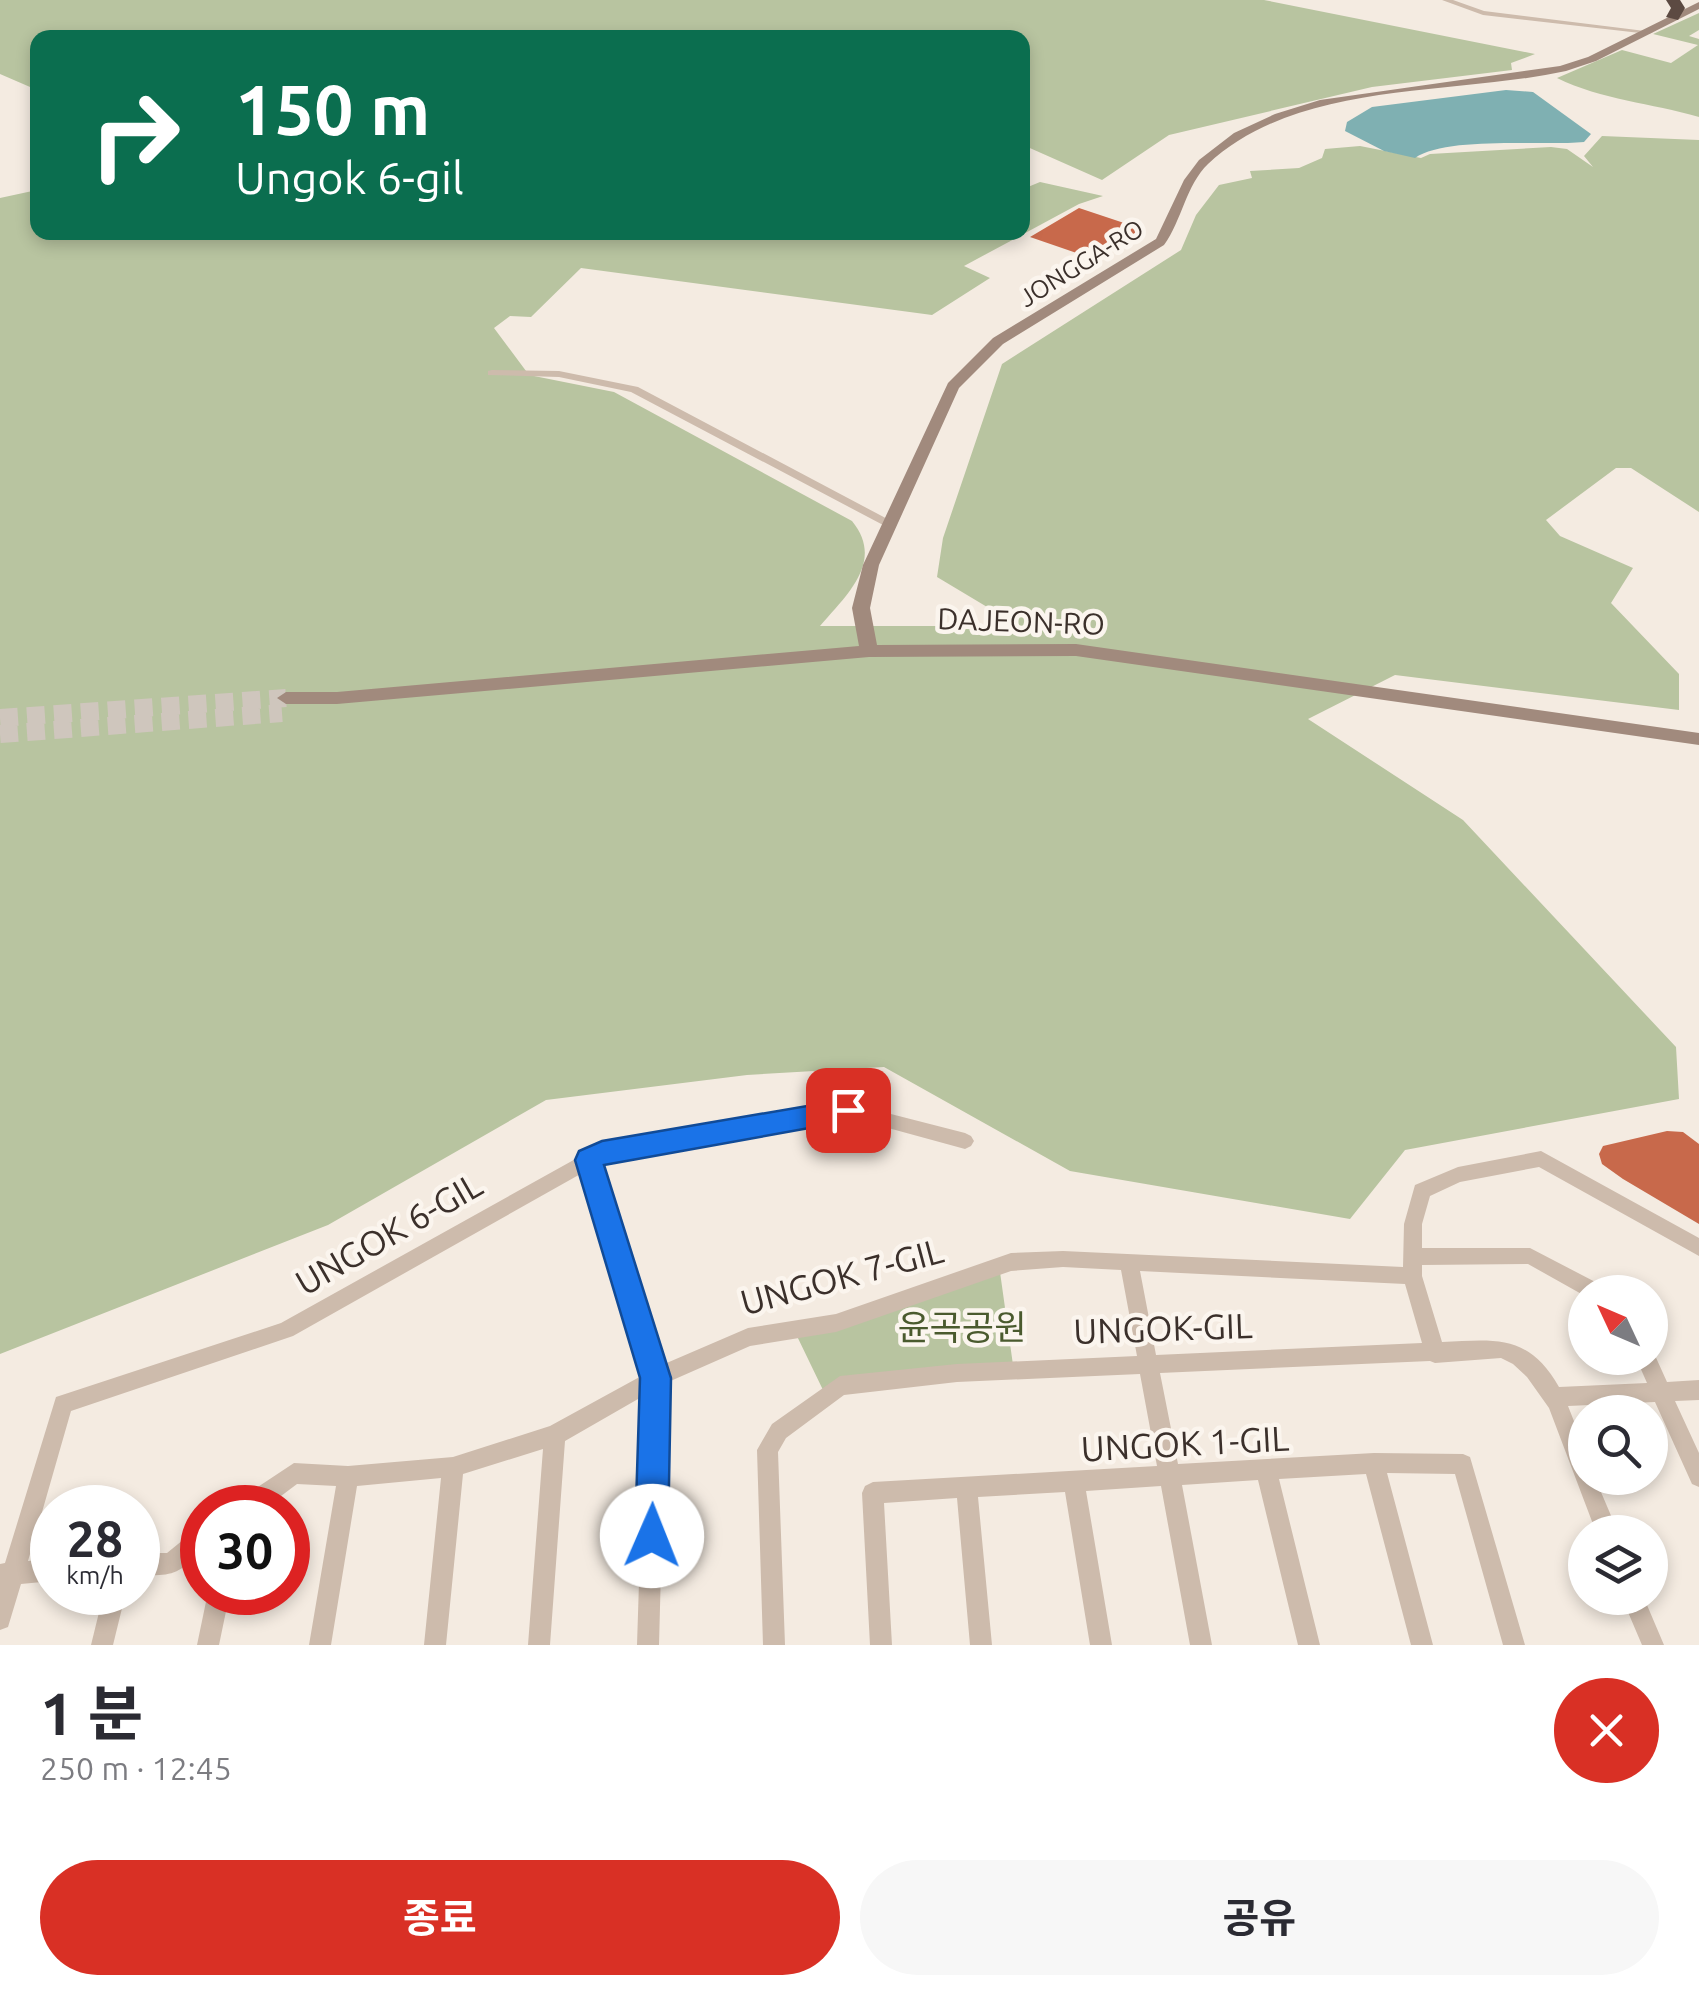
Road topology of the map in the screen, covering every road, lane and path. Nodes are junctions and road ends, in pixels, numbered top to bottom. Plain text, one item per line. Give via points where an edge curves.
1 (1446, 0) edge
2 (1673, 0) edge
3 (1699, 5) edge
4 (1673, 17) junction
5 (1649, 32) junction
6 (492, 373) dead end
7 (889, 524) junction
8 (868, 651) junction
9 (284, 706) tunnel mouth
10 (1699, 740) edge
11 (965, 1141) dead end
12 (589, 1160) junction
13 (1699, 1248) edge
14 (1129, 1262) junction
15 (1412, 1266) junction
16 (1568, 1277) edge
17 (1435, 1354) junction
18 (1150, 1364) junction
19 (1655, 1375) edge
20 (656, 1378) junction
21 (1699, 1390) edge
22 (1664, 1391) junction
23 (1552, 1396) junction
24 (1568, 1435) edge
25 (555, 1436) junction
26 (1374, 1464) junction
27 (453, 1467) junction
28 (1267, 1473) junction
29 (348, 1476) junction
30 (1171, 1476) junction
31 (1699, 1476) edge
32 (1074, 1482) junction
33 (278, 1485) edge
34 (967, 1490) junction
35 (6, 1574) edge
36 (109, 1615) edge
37 (214, 1615) edge
38 (1641, 1615) edge
39 (0, 1620) edge
40 (102, 1645) edge
41 (208, 1645) edge
42 (320, 1645) edge
43 (435, 1645) edge
44 (539, 1645) edge
45 (648, 1645) edge
46 (774, 1645) edge
47 (880, 1645) edge
48 (981, 1645) edge
49 (1101, 1645) edge
50 (1201, 1645) edge
51 (1309, 1645) edge
52 (1422, 1645) edge
53 (1514, 1645) edge
54 (1652, 1645) edge

1 - 5 street via 1483,12
2 - 4 highway
3 - 4 main road, JONGGA-RO
4 - 5 main road, JONGGA-RO
5 - 7 main road, JONGGA-RO via 1562,69 1328,103 1234,137 1188,180 1160,242 1011,332 967,370
6 - 7 street via 559,374 634,389
7 - 8 main road, JONGGA-RO via 861,608
8 - 9 main road, DAJEON-RO
8 - 10 main road, DAJEON-RO via 1076,650
11 - 12 street, UNGOK 6-GIL via 848,1110 602,1152
12 - 20 street
12 - 35 street, UNGOK 6-GIL via 286,1330 63,1404
13 - 15 street via 1542,1159 1458,1175 1422,1190
14 - 15 street, UNGOK 7-GIL
14 - 18 street
14 - 20 street, UNGOK 7-GIL via 1012,1262 836,1323 748,1337
15 - 16 street, UNGOK 7-GIL via 1530,1256
15 - 17 street
17 - 18 street, UNGOK-GIL
17 - 23 street, UNGOK-GIL via 1502,1349 1527,1358
18 - 30 street
18 - 46 street, UNGOK-GIL via 840,1386 787,1425 767,1450
19 - 22 street
20 - 25 street, UNGOK 7-GIL
20 - 45 street
21 - 22 street
22 - 23 street
22 - 31 street
23 - 24 street, UNGOK-GIL
25 - 27 street, UNGOK 7-GIL
25 - 44 street
26 - 28 street, UNGOK 1-GIL
26 - 52 street
26 - 53 street, UNGOK 1-GIL via 1463,1464
27 - 29 street, UNGOK 7-GIL
27 - 43 street
28 - 30 street, UNGOK 1-GIL
28 - 51 street
29 - 33 street, UNGOK 7-GIL via 294,1473
29 - 42 street
30 - 32 street, UNGOK 1-GIL
30 - 50 street
32 - 34 street, UNGOK 1-GIL
32 - 49 street
34 - 47 street, UNGOK 1-GIL via 874,1493
34 - 48 street
35 - 39 street, UNGOK 6-GIL
36 - 40 street
37 - 41 street
38 - 54 street

